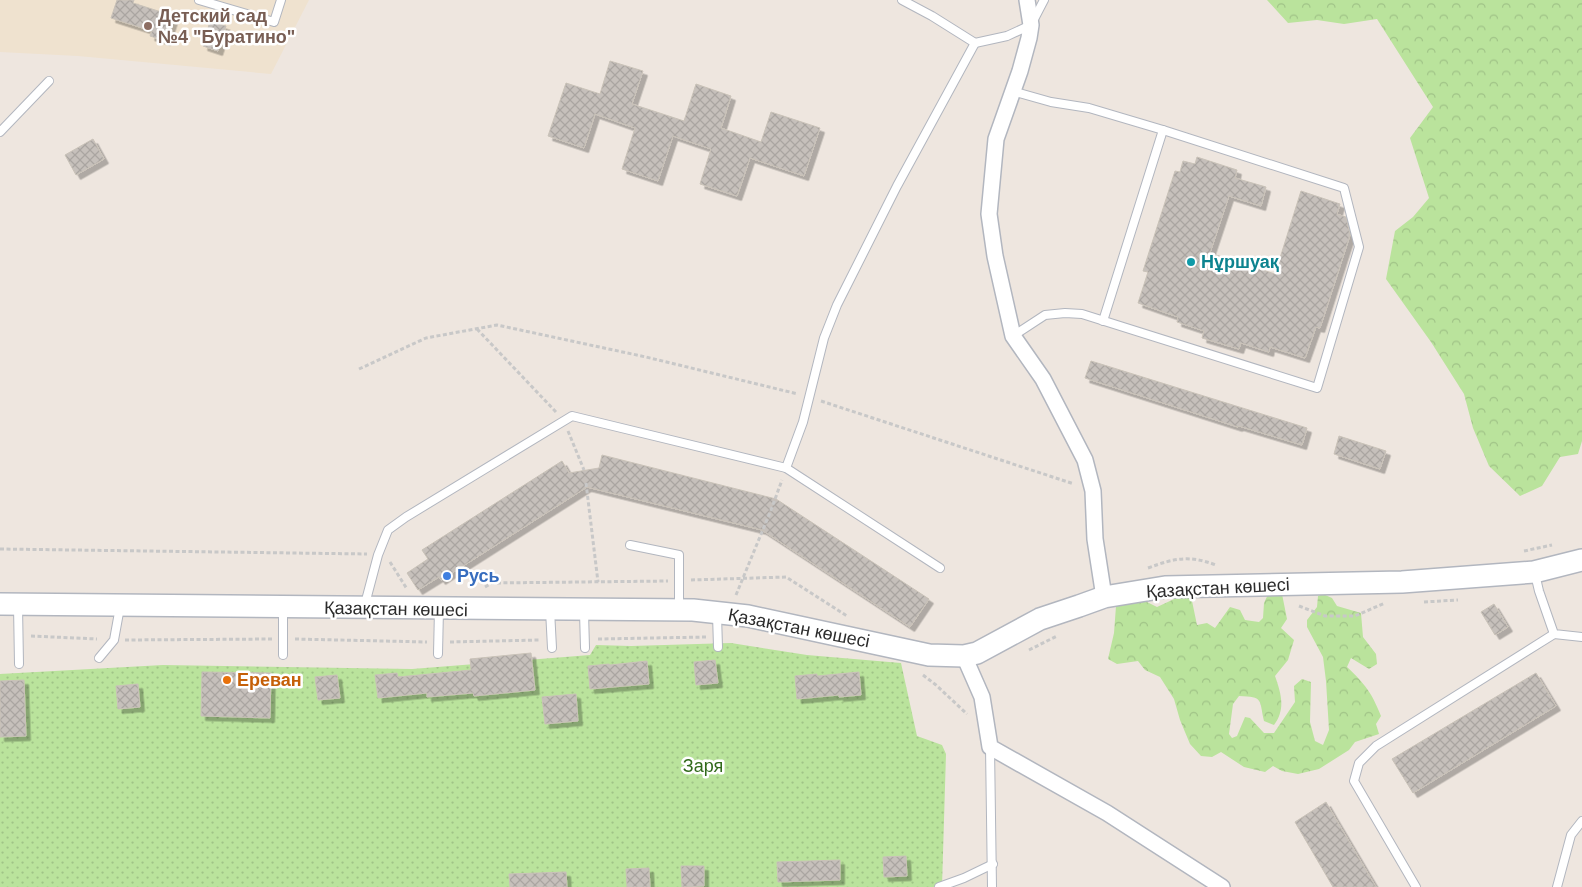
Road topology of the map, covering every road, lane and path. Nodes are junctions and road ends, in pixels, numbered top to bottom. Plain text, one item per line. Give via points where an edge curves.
1 (199, 0) edge
2 (281, 0) edge
3 (902, 0) edge
4 (1027, 0) edge
5 (1044, 0) edge
6 (1031, 24) junction
7 (975, 43) junction
8 (48, 81) dead end
9 (1012, 91) junction
10 (1163, 130) junction
11 (0, 132) edge
12 (1103, 321) junction
13 (477, 329) junction
14 (1013, 336) junction
15 (359, 369) dead end
16 (810, 398) junction
17 (564, 421) junction
18 (786, 468) junction
19 (584, 470) dead end
20 (586, 483) dead end
21 (1093, 490) junction
22 (630, 545) dead end
23 (0, 550) edge
24 (378, 555) junction
25 (1582, 560) edge
26 (940, 568) dead end
27 (1534, 572) junction
28 (598, 582) dead end
29 (1104, 597) junction
30 (1464, 599) dead end
31 (1420, 602) dead end
32 (1386, 603) dead end
33 (9, 604) edge
34 (120, 605) junction
35 (1298, 606) dead end
36 (283, 607) junction
37 (364, 609) junction
38 (439, 609) junction
39 (550, 610) junction
40 (584, 610) junction
41 (679, 610) junction
42 (723, 613) junction
43 (1554, 634) junction
44 (18, 635) junction
45 (1058, 636) dead end
46 (718, 637) junction
47 (1582, 637) edge
48 (283, 639) junction
49 (585, 639) junction
50 (114, 640) junction
51 (438, 642) junction
52 (551, 644) joint
53 (585, 648) dead end
54 (718, 648) dead end
55 (1026, 652) dead end
56 (438, 654) dead end
57 (283, 655) dead end
58 (964, 656) junction
59 (99, 658) dead end
60 (20, 664) dead end
61 (921, 674) dead end
62 (972, 719) dead end
63 (990, 747) junction
64 (1582, 821) edge
65 (993, 864) junction
66 (939, 887) edge
67 (992, 887) edge
68 (1222, 887) edge
69 (1416, 887) edge
70 (1557, 887) edge

1 - 2 lane via 274,22
3 - 7 lane
4 - 6 street
5 - 6 lane
6 - 7 lane via 1007,36
6 - 9 street
7 - 16 lane via 837,305 824,338
8 - 11 lane
9 - 10 lane via 1089,108
9 - 14 street via 996,139 990,214 995,256
10 - 12 lane
10 - 12 lane via 1344,188 1359,247 1317,388
12 - 14 lane via 1065,312 1045,315
13 - 15 path via 426,338
13 - 16 path via 498,325 646,357
13 - 17 path
14 - 21 street via 1043,380 1086,460
16 - 18 lane
16 - 21 path
17 - 18 lane via 572,416
17 - 19 path
17 - 24 lane via 388,530
18 - 26 lane
18 - 42 path via 771,510
20 - 28 path
21 - 29 street via 1095,539
22 - 41 lane via 679,555
23 - 24 path
24 - 37 lane
25 - 27 street, Қазақстан көшесі
27 - 29 street, Қазақстан көшесі via 1402,582 1165,587
27 - 43 lane
29 - 58 street, Қазақстан көшесі via 1040,619 978,653
30 - 31 path
32 - 35 path via 1356,616 1325,616
33 - 34 street, Қазақстан көшесі
33 - 44 lane
34 - 36 street, Қазақстан көшесі
34 - 50 lane
36 - 37 street, Қазақстан көшесі
36 - 48 lane
37 - 38 street, Қазақстан көшесі
38 - 39 street, Қазақстан көшесі
38 - 51 lane
39 - 40 street, Қазақстан көшесі
39 - 52 lane
40 - 41 street, Қазақстан көшесі
40 - 49 lane
41 - 42 street, Қазақстан көшесі
42 - 46 lane
42 - 58 street, Қазақстан көшесі via 929,654
43 - 47 lane
43 - 69 lane via 1376,746 1358,763 1354,781
44 - 50 path
44 - 60 lane
45 - 55 path
46 - 49 path
46 - 54 lane
48 - 50 path
48 - 51 path
48 - 57 lane
49 - 53 lane
50 - 59 lane
51 - 52 path
51 - 56 lane
58 - 63 street via 982,697
61 - 62 path
63 - 65 lane
63 - 68 street via 1107,813
64 - 70 lane via 1571,835
65 - 66 lane
65 - 67 lane

